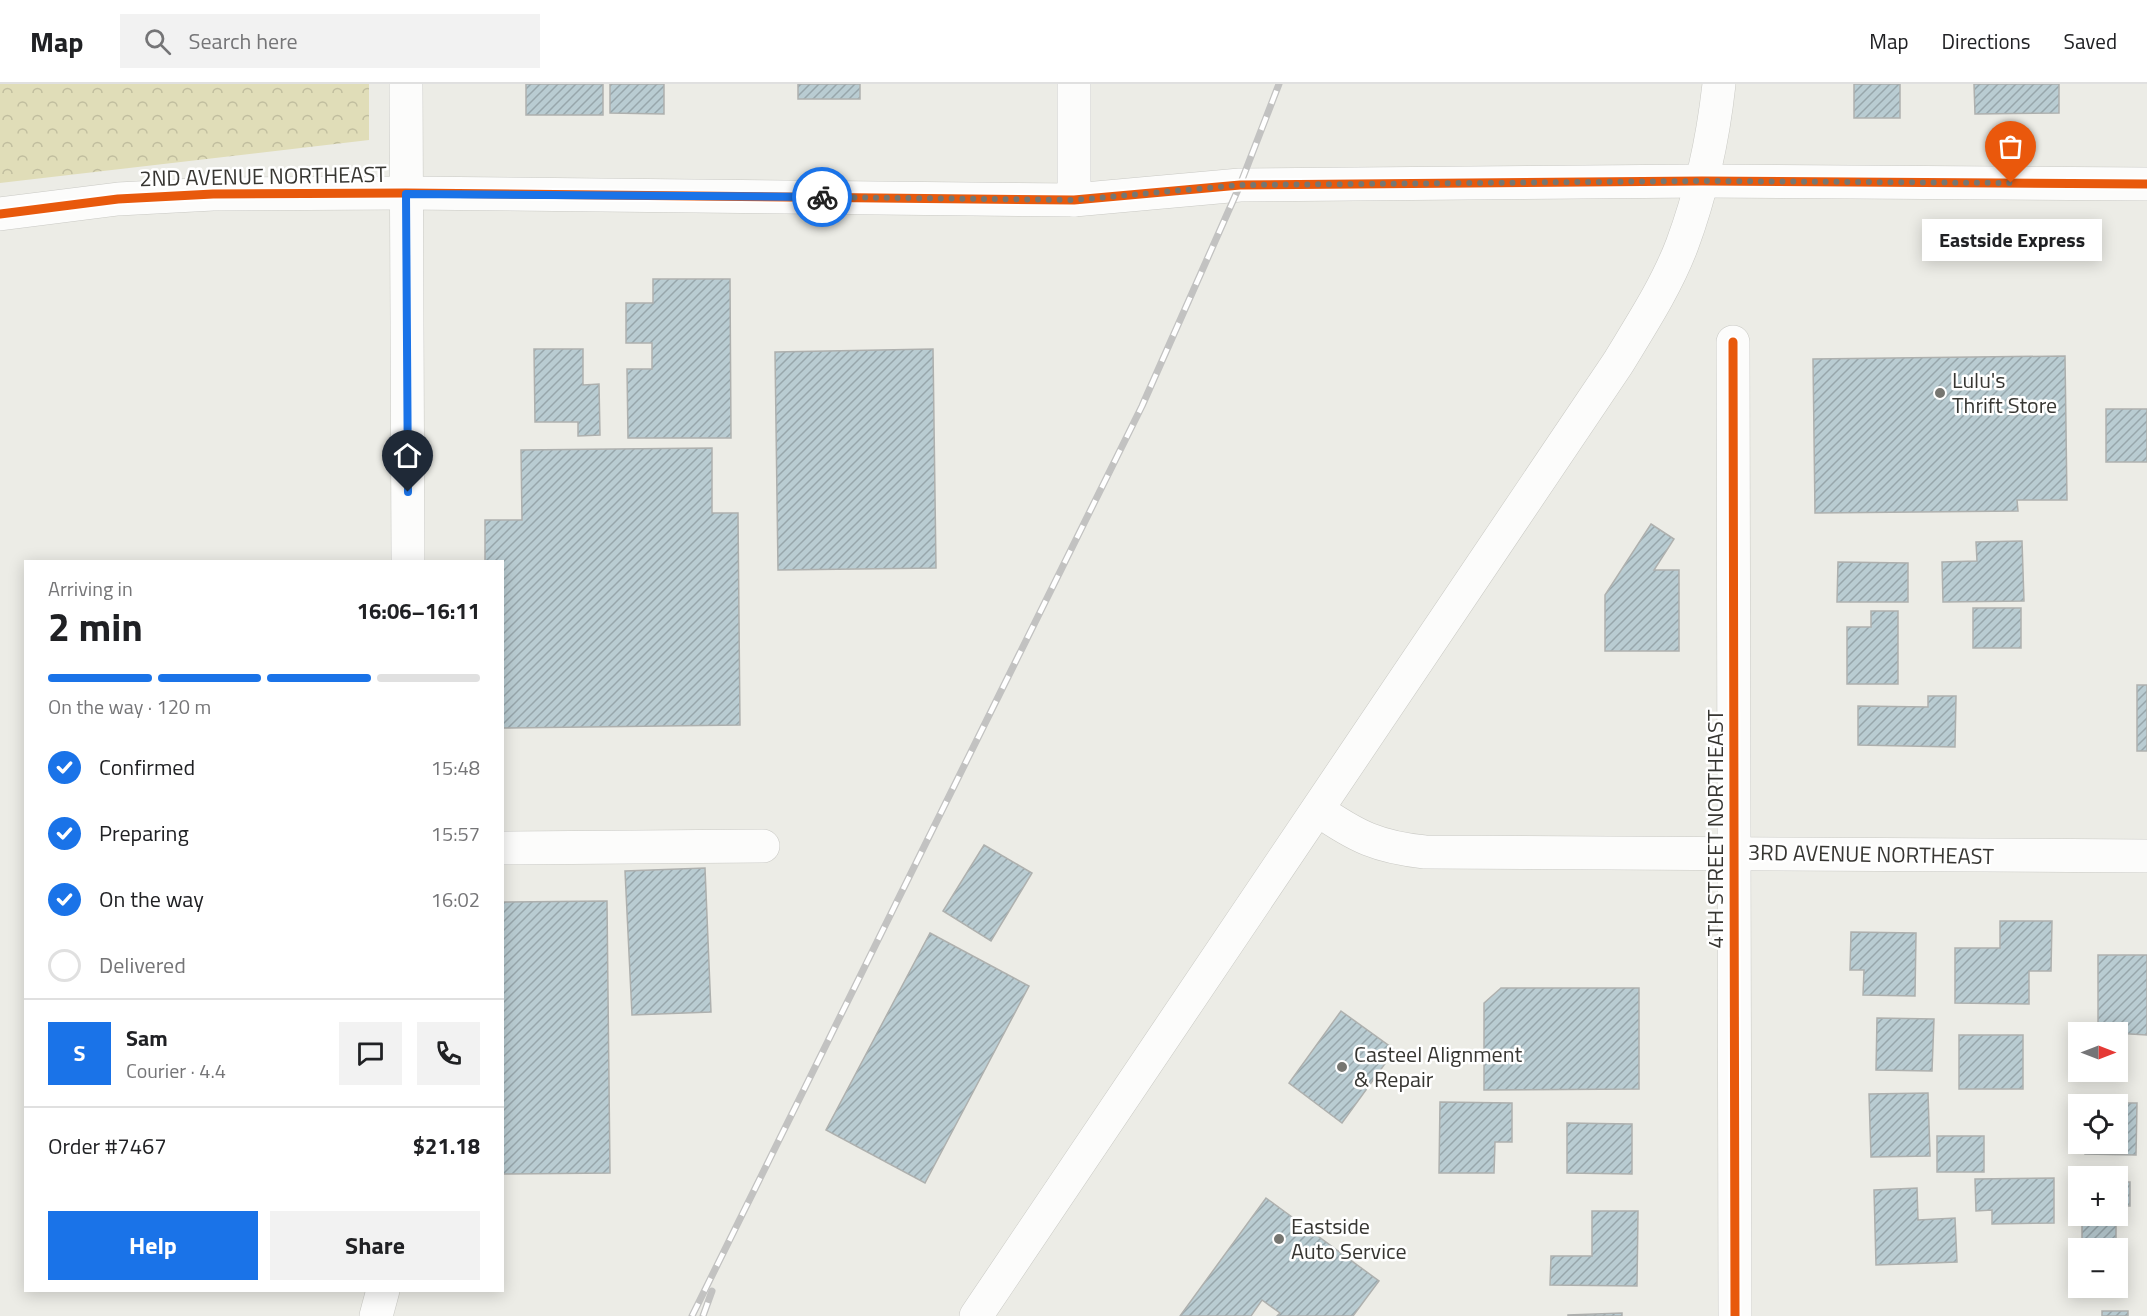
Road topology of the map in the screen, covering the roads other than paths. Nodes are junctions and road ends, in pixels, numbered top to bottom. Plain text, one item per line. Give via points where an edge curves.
1 (406, 84) edge
2 (1074, 84) edge
3 (1719, 84) edge
4 (1702, 181) junction
5 (2147, 184) edge
6 (406, 194) junction
7 (1074, 200) junction
8 (0, 214) edge
9 (1733, 342) dead end
10 (408, 560) edge
11 (1318, 810) junction
12 (763, 846) dead end
13 (504, 848) edge
14 (1735, 853) junction
15 (2147, 856) edge
16 (382, 1292) edge
17 (376, 1316) edge
18 (976, 1316) edge
19 (1735, 1316) edge

1 - 6 street
2 - 7 street
3 - 4 street
4 - 5 street, 2ND AVENUE NORTHEAST
4 - 7 street, 2ND AVENUE NORTHEAST via 1240,185
4 - 11 street via 1681,247 1656,300 1618,363
6 - 7 street, 2ND AVENUE NORTHEAST
6 - 8 street, 2ND AVENUE NORTHEAST via 213,194 118,199
6 - 10 street
9 - 14 street, 4TH STREET NORTHEAST
11 - 14 street, 3RD AVENUE NORTHEAST via 1370,841 1415,851
11 - 18 street
12 - 13 street
14 - 15 street, 3RD AVENUE NORTHEAST
14 - 19 street, 4TH STREET NORTHEAST
16 - 17 street

